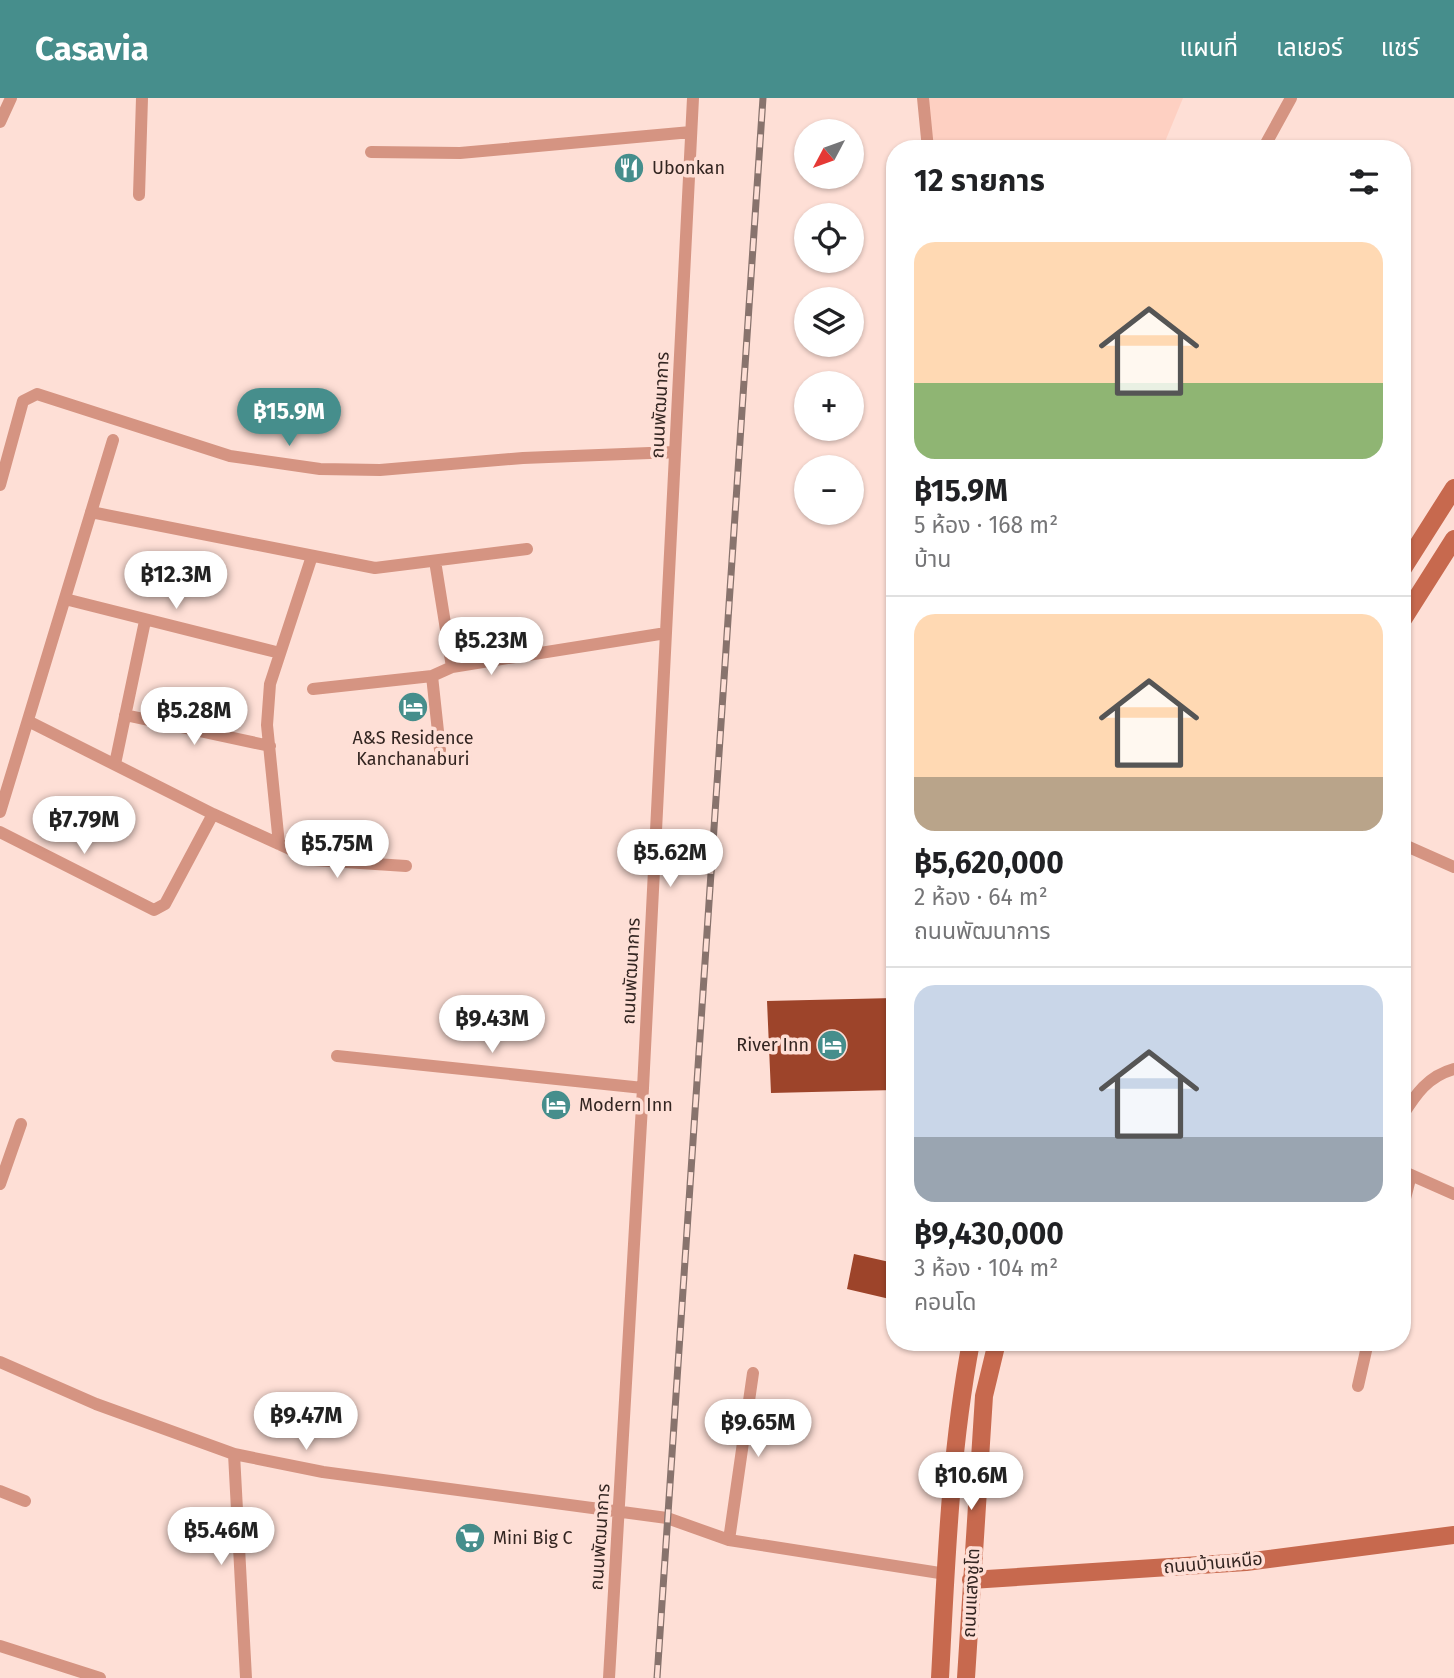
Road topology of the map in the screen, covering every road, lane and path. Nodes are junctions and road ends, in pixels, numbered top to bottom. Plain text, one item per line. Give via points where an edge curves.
1 (11, 98) edge
2 (142, 98) edge
3 (693, 98) edge
4 (923, 98) edge
5 (1291, 98) edge
6 (0, 122) edge
7 (691, 132) junction
8 (927, 140) edge
9 (1268, 140) edge
10 (371, 152) dead end
11 (139, 195) dead end
12 (113, 440) dead end
13 (675, 453) junction
14 (0, 485) edge
15 (1454, 488) edge
16 (92, 512) junction
17 (1454, 539) edge
18 (527, 549) dead end
19 (312, 556) junction
20 (1411, 556) edge
21 (435, 561) junction
22 (65, 599) junction
23 (1411, 607) edge
24 (145, 621) junction
25 (666, 632) junction
26 (280, 653) junction
27 (452, 667) junction
28 (432, 676) junction
29 (313, 689) dead end
30 (125, 715) junction
31 (28, 721) junction
32 (270, 746) junction
33 (440, 750) dead end
34 (115, 764) junction
35 (0, 812) edge
36 (214, 814) junction
37 (0, 832) edge
38 (279, 844) junction
39 (1411, 848) edge
40 (406, 866) dead end
41 (1454, 867) edge
42 (338, 1056) dead end
43 (1454, 1069) edge
44 (643, 1087) junction
45 (1411, 1102) edge
46 (21, 1124) dead end
47 (1411, 1175) edge
48 (0, 1184) edge
49 (1454, 1194) edge
50 (969, 1351) edge
51 (995, 1351) edge
52 (1366, 1351) edge
53 (1, 1365) edge
54 (753, 1373) dead end
55 (1358, 1386) dead end
56 (234, 1454) junction
57 (0, 1491) edge
58 (26, 1501) dead end
59 (620, 1511) junction
60 (1454, 1535) edge
61 (729, 1540) junction
62 (946, 1574) junction
63 (971, 1580) junction
64 (0, 1646) edge
65 (100, 1678) edge
66 (246, 1678) edge
67 (609, 1678) edge
68 (940, 1678) edge
69 (966, 1678) edge

1 - 6 street
2 - 11 street
3 - 7 street, ถนนพัฒนาการ
4 - 8 street
5 - 9 street
7 - 10 street via 460,153
7 - 13 street, ถนนพัฒนาการ
12 - 16 street
13 - 14 street via 523,458 380,470 320,469 230,456 37,394 23,401
13 - 25 street, ถนนพัฒนาการ
15 - 20 main road
16 - 19 street
16 - 22 street
17 - 23 main road
18 - 21 street
19 - 21 street via 375,568
19 - 26 street
21 - 27 street
22 - 24 street
22 - 31 street
24 - 26 street
24 - 30 street
25 - 27 street
25 - 44 street, ถนนพัฒนาการ
26 - 32 street via 270,684
27 - 28 street
28 - 29 street
28 - 33 street
30 - 32 street
30 - 34 street
31 - 34 street
31 - 35 street
32 - 38 street
34 - 36 street
36 - 37 street via 165,904 154,910
36 - 38 street
38 - 40 street via 314,860
39 - 41 street
42 - 44 street
43 - 45 street via 1434,1076
44 - 59 street, ถนนพัฒนาการ
46 - 48 street
47 - 49 street
50 - 62 main road, ถนนแสงชูโต
51 - 63 main road, ถนนแสงชูโต via 984,1396
52 - 55 street
53 - 56 street
54 - 61 street
56 - 59 street via 323,1472
56 - 66 street
57 - 58 street
59 - 61 street via 667,1518
59 - 67 street, ถนนพัฒนาการ
60 - 63 main road, ถนนบ้านเหนือ via 1246,1562
61 - 62 street
62 - 68 main road, ถนนแสงชูโต
63 - 69 main road, ถนนแสงชูโต
64 - 65 street

